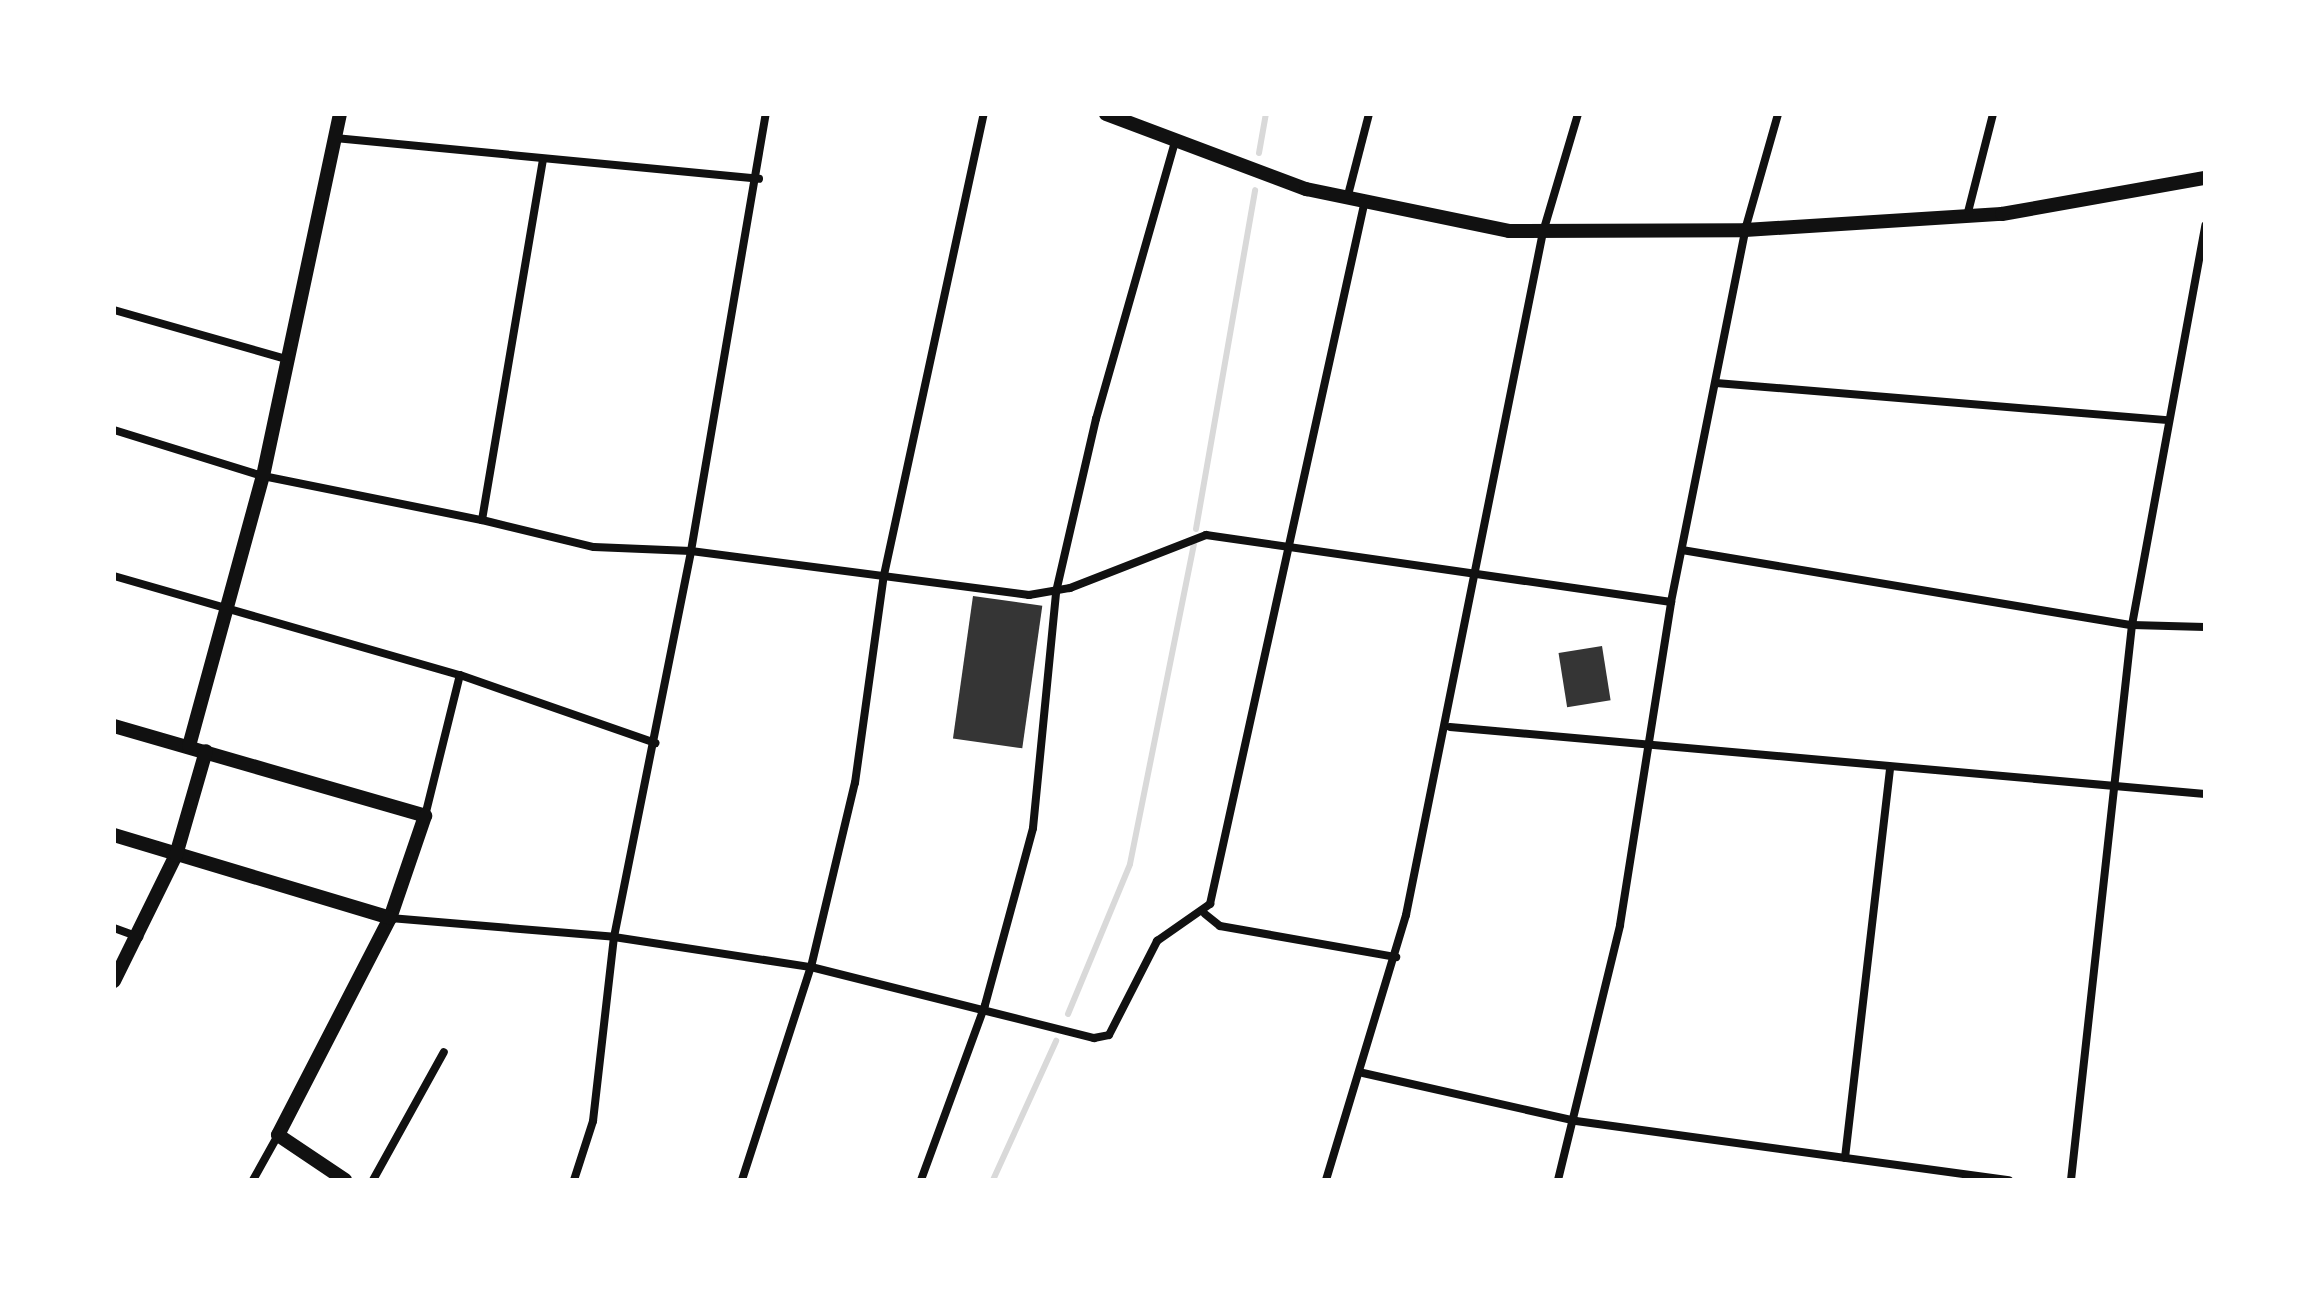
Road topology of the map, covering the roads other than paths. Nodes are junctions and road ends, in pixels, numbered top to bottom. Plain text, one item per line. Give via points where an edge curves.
1 (340, 114) edge
2 (766, 114) edge
3 (984, 114) edge
4 (1106, 114) edge
5 (1369, 114) edge
6 (1578, 114) edge
7 (1778, 114) edge
8 (1993, 114) edge
9 (335, 138) junction
10 (1175, 141) junction
11 (543, 159) junction
12 (2205, 178) edge
13 (759, 179) junction
14 (1347, 200) junction
15 (1364, 205) junction
16 (1967, 216) junction
17 (2205, 226) edge
18 (1745, 230) junction
19 (1543, 232) junction
20 (114, 310) edge
21 (291, 360) junction
22 (1716, 383) junction
23 (2167, 420) junction
24 (114, 430) edge
25 (263, 476) junction
26 (482, 520) junction
27 (1292, 547) junction
28 (1682, 550) junction
29 (691, 551) junction
30 (1479, 573) junction
31 (884, 575) junction
32 (114, 576) edge
33 (1056, 592) junction
34 (1671, 602) junction
35 (227, 608) junction
36 (2132, 625) junction
37 (2205, 627) edge
38 (460, 675) junction
39 (114, 726) edge
40 (1450, 727) junction
41 (655, 743) junction
42 (1648, 744) junction
43 (189, 746) junction
44 (206, 751) junction
45 (1890, 767) junction
46 (2114, 788) junction
47 (2205, 794) edge
48 (425, 816) junction
49 (114, 835) edge
50 (176, 855) junction
51 (1205, 914) junction
52 (390, 918) junction
53 (114, 928) edge
54 (139, 937) junction
55 (614, 937) junction
56 (1396, 957) junction
57 (811, 967) junction
58 (114, 981) edge
59 (985, 1005) junction
60 (444, 1052) dead end
61 (1363, 1073) junction
62 (1576, 1121) junction
63 (278, 1135) junction
64 (1845, 1158) junction
65 (253, 1180) edge
66 (345, 1180) edge
67 (373, 1180) edge
68 (574, 1180) edge
69 (742, 1180) edge
70 (921, 1180) edge
71 (1326, 1180) edge
72 (1558, 1180) edge
73 (2009, 1180) edge
74 (2071, 1180) edge

1 - 9 street
2 - 13 street
3 - 31 street
4 - 10 street
5 - 14 street
6 - 19 street
7 - 18 street
8 - 16 street
9 - 11 street
9 - 21 street
10 - 14 street
10 - 33 street via 1096,419
11 - 13 street
11 - 26 street
12 - 16 street via 2060,207
13 - 29 street
14 - 15 street
15 - 19 street
15 - 27 street
16 - 18 street
17 - 23 street
18 - 19 street
18 - 22 street
19 - 30 street
20 - 21 street
21 - 25 street
22 - 23 street
22 - 28 street
23 - 36 street
24 - 25 street
25 - 26 street
25 - 35 street
26 - 29 street via 594,547
27 - 30 street
27 - 33 street via 1200,535
27 - 51 street
28 - 34 street
28 - 36 street
29 - 31 street
29 - 41 street
30 - 34 street
30 - 40 street
31 - 33 street
31 - 57 street via 855,783
32 - 35 street
33 - 59 street via 1033,828
34 - 42 street
35 - 38 street
35 - 43 street
36 - 37 street
36 - 46 street
38 - 41 street
38 - 48 street
39 - 43 street
40 - 42 street
40 - 56 street
41 - 55 street
42 - 45 street
42 - 62 street via 1620,925
43 - 44 street
44 - 48 street
44 - 50 street
45 - 46 street
45 - 64 street
46 - 47 street
46 - 74 street
48 - 52 street
49 - 50 street
50 - 52 street
50 - 54 street
51 - 56 street via 1220,926
51 - 59 street via 1157,941 1116,1028 1094,1038
52 - 55 street
52 - 63 street
53 - 54 street
54 - 58 street
55 - 57 street
55 - 68 street via 593,1121
56 - 61 street
57 - 59 street
57 - 69 street
59 - 70 street
60 - 67 street
61 - 62 street
61 - 71 street
62 - 64 street
62 - 72 street
63 - 65 street
63 - 66 street
64 - 73 street

